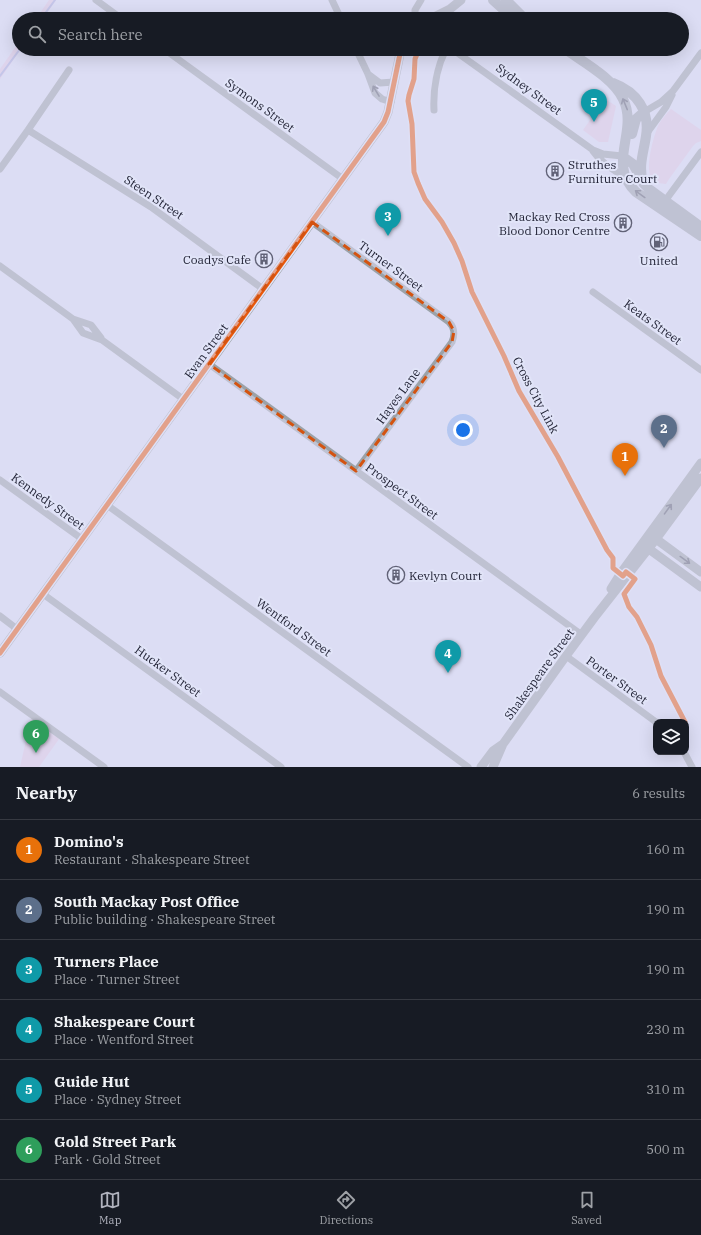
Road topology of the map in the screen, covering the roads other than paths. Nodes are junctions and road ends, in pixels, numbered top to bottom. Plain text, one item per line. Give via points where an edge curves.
1 (96, 0) edge
2 (332, 0) edge
3 (421, 0) edge
4 (451, 0) edge
5 (461, 0) edge
6 (493, 0) edge
7 (506, 0) edge
8 (112, 12) edge
9 (338, 12) edge
10 (414, 12) edge
11 (439, 12) edge
12 (444, 12) edge
13 (510, 12) edge
14 (518, 12) edge
15 (701, 53) edge
16 (174, 56) edge
17 (359, 56) edge
18 (400, 56) edge
19 (443, 56) edge
20 (462, 56) edge
21 (574, 56) edge
22 (69, 70) dead end
23 (368, 74) junction
24 (394, 82) junction
25 (611, 83) junction
26 (673, 91) junction
27 (390, 102) junction
28 (434, 110) dead end
29 (644, 112) junction
30 (28, 130) junction
31 (646, 136) junction
32 (592, 150) junction
33 (623, 152) junction
34 (701, 152) edge
35 (0, 169) edge
36 (626, 178) junction
37 (343, 179) junction
38 (643, 182) junction
39 (661, 203) junction
40 (312, 222) junction
41 (701, 227) edge
42 (701, 236) edge
43 (0, 266) edge
44 (263, 289) junction
45 (593, 292) dead end
46 (71, 318) junction
47 (454, 331) joint
48 (104, 342) junction
49 (209, 364) junction
50 (701, 370) edge
51 (183, 399) junction
52 (701, 463) edge
53 (356, 471) junction
54 (701, 478) edge
55 (0, 480) edge
56 (107, 505) junction
57 (82, 539) junction
58 (656, 539) junction
59 (647, 545) junction
60 (669, 549) junction
61 (662, 559) junction
62 (701, 572) edge
63 (701, 587) edge
64 (43, 594) junction
65 (0, 616) edge
66 (17, 629) junction
67 (582, 634) junction
68 (0, 653) edge
69 (566, 656) junction
70 (0, 692) edge
71 (653, 720) edge
72 (503, 744) junction
73 (686, 755) edge
74 (104, 767) edge
75 (281, 767) edge
76 (468, 767) edge
77 (481, 767) edge
78 (493, 767) edge
79 (692, 767) edge

1 - 8 street
2 - 9 street
3 - 10 street
4 - 11 street
5 - 12 street
6 - 13 main road
7 - 14 main road
15 - 26 street
16 - 37 street, Symons Street
17 - 23 street
18 - 24 street, Evan Street
19 - 28 street via 437,75
20 - 32 street, Sydney Street
21 - 25 main road
22 - 30 street
23 - 24 street via 380,82
27 -> 23 street via 376,95
24 - 27 street, Evan Street
25 - 29 main road via 632,93
33 -> 25 main road via 628,128 627,111 621,96
26 - 29 street
26 - 31 street via 666,107
27 - 37 street, Evan Street via 384,122
29 - 31 main road
29 - 33 main road via 636,119
30 - 35 street
30 - 44 street, Steen Street via 151,207
31 - 38 main road via 641,163
32 - 33 street via 599,153
32 - 36 street via 597,157
33 - 36 main road via 622,166
33 - 38 main road
34 - 39 street
39 -> 36 main road via 636,192
37 - 40 street, Evan Street
38 - 39 main road
39 - 41 main road
39 - 42 main road
40 - 44 street, Evan Street
40 - 47 street, Turner Street via 449,322
43 - 46 street
44 - 49 street, Evan Street
45 - 50 street, Keats Street
46 - 48 street via 90,325
46 - 48 street via 83,333
47 - 53 street, Hayes Lane via 452,342
48 - 51 street
49 - 51 street, Evan Street
49 - 53 street, Prospect Street
51 - 56 street, Evan Street
59 -> 52 street, Shakespeare Street
53 - 67 street, Prospect Street
54 - 58 street, Shakespeare Street
55 - 57 street, Kennedy Street
56 - 57 street, Evan Street
56 - 76 street, Wentford Street
57 - 64 street, Evan Street
58 - 59 street, Shakespeare Street
58 - 60 street
59 - 61 street
59 - 67 street, Shakespeare Street
60 - 61 street
60 -> 62 street
61 - 63 street
64 - 66 street, Evan Street
64 - 75 street, Hucker Street
65 - 66 street
66 - 68 street, Evan Street
67 - 69 street, Shakespeare Street
69 - 71 street, Porter Street
69 - 72 street, Shakespeare Street
70 - 74 street
72 - 77 street, Shakespeare Street via 493,751
72 - 78 street, Shakespeare Street
73 - 79 street

